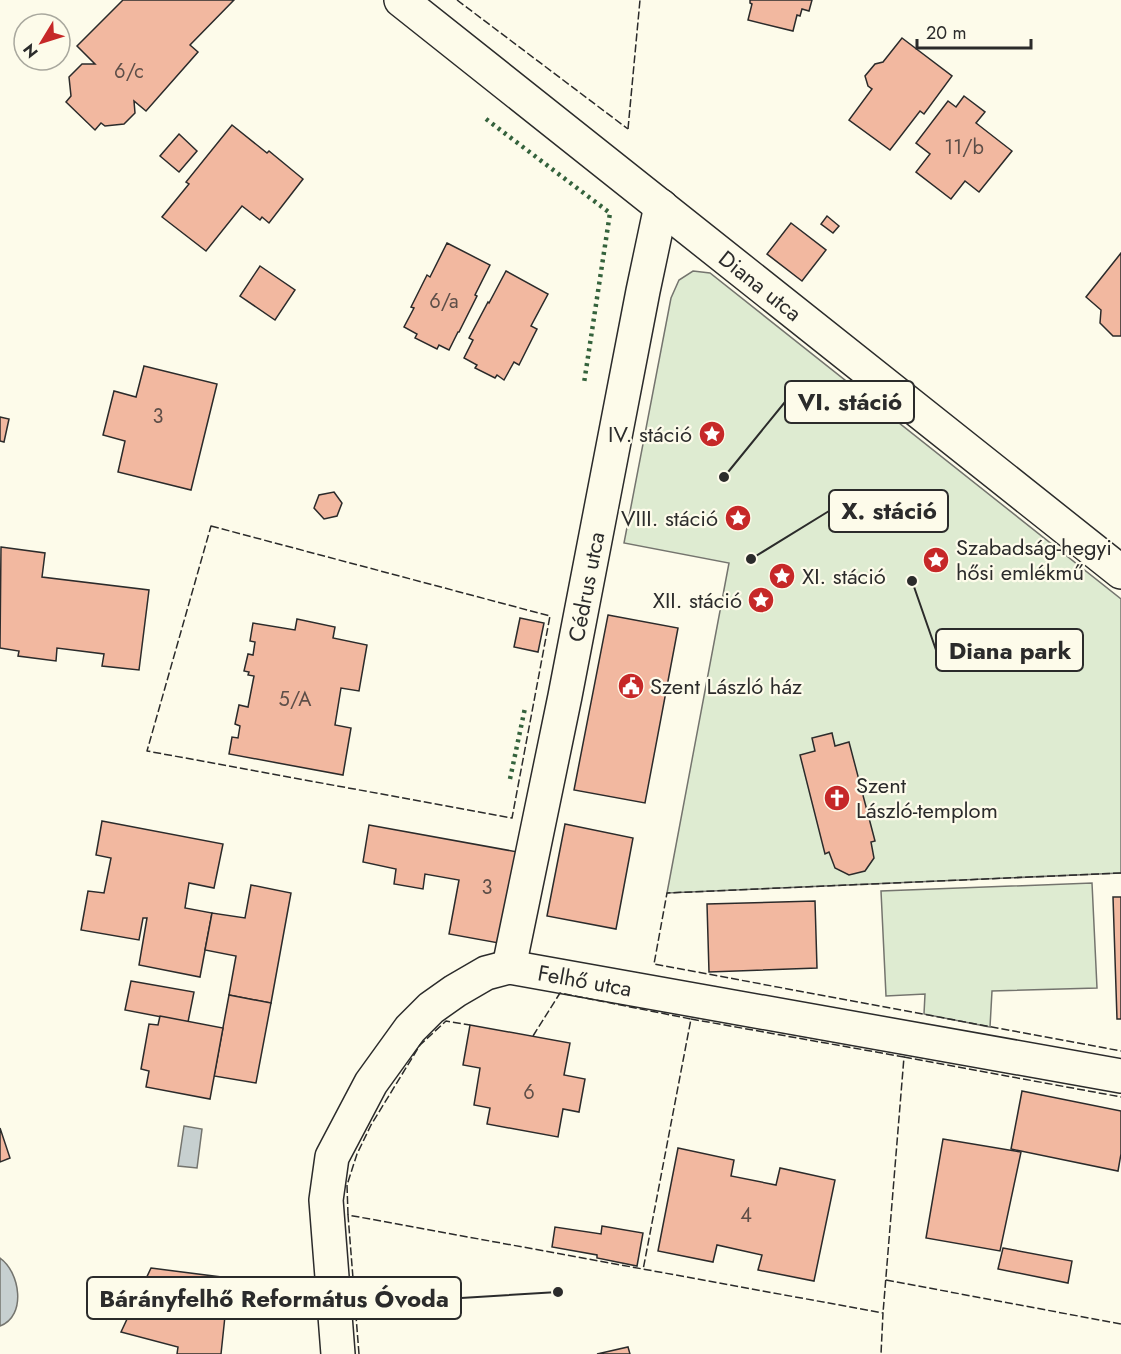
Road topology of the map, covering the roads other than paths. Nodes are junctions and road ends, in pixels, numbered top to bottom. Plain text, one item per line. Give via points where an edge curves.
1 (401, 0) edge
2 (661, 206) junction
3 (1121, 572) edge
4 (509, 967) junction
5 (1121, 1076) edge
6 (338, 1354) edge

1 - 2 street, Diana utca
2 - 3 street, Diana utca
2 - 4 street, Cédrus utca
4 - 5 street, Felhő utca
4 - 6 street, Felhő utca via 486,973 455,991 410,1029 371,1083 332,1156 326,1200

